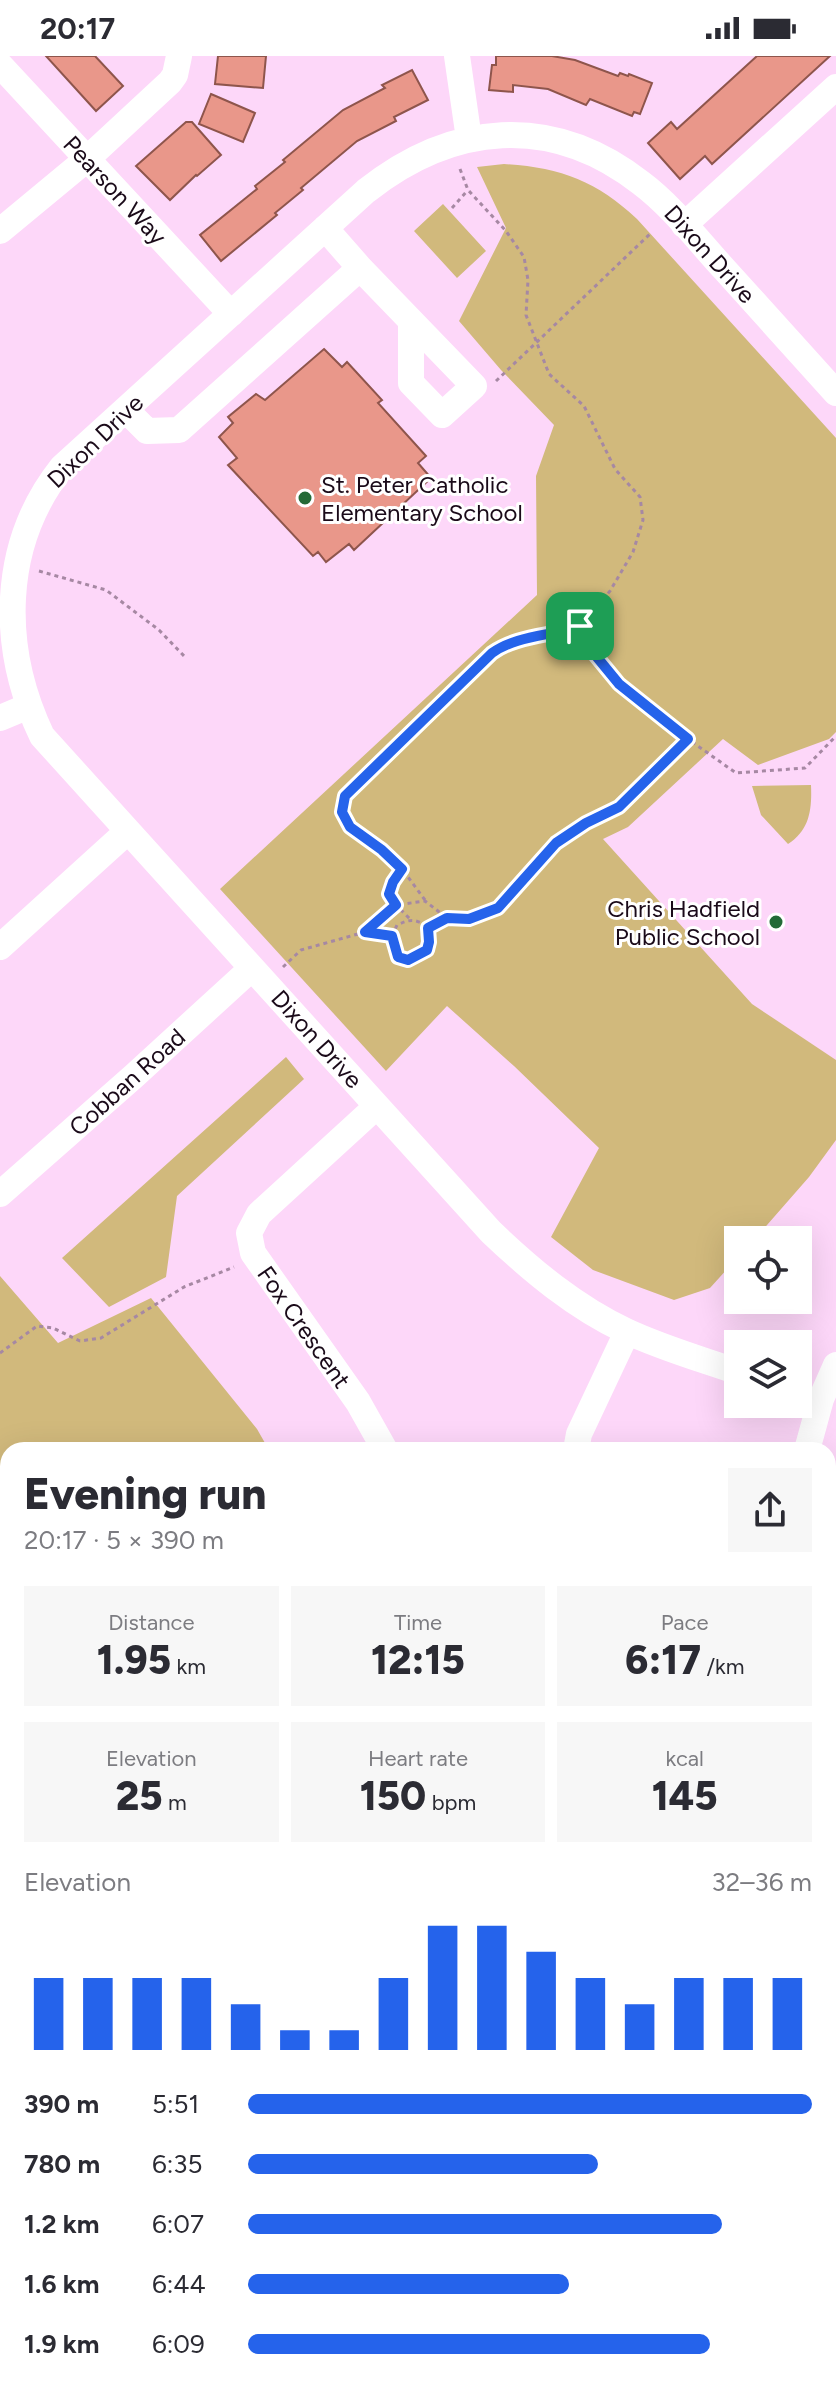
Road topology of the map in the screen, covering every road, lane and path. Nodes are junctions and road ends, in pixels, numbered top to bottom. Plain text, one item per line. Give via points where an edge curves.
1 (179, 56) edge
2 (457, 56) edge
3 (0, 65) edge
4 (836, 87) edge
5 (469, 139) junction
6 (87, 159) junction
7 (460, 169) dead end
8 (468, 190) junction
9 (452, 208) dead end
10 (684, 225) junction
11 (325, 228) junction
12 (0, 231) edge
13 (652, 232) dead end
14 (360, 268) junction
15 (231, 314) junction
16 (411, 322) junction
17 (536, 342) junction
18 (483, 386) junction
19 (835, 389) edge
20 (126, 410) junction
21 (7, 540) edge
22 (36, 570) dead end
23 (580, 626) junction
24 (186, 658) dead end
25 (12, 713) edge
26 (836, 736) edge
27 (688, 739) junction
28 (128, 831) junction
29 (402, 869) junction
30 (425, 901) junction
31 (396, 905) junction
32 (447, 918) junction
33 (410, 919) junction
34 (428, 928) junction
35 (365, 932) junction
36 (392, 936) junction
37 (0, 947) edge
38 (265, 970) junction
39 (377, 1106) junction
40 (0, 1194) edge
41 (238, 1266) dead end
42 (627, 1332) junction
43 (0, 1353) edge
44 (836, 1365) edge
45 (724, 1367) edge
46 (812, 1393) edge
47 (808, 1418) edge
48 (380, 1442) edge
49 (578, 1442) edge
50 (807, 1442) edge

1 - 6 street via 170,82
2 - 5 street
3 - 6 street, Pearson Way
4 - 10 street
5 - 10 street, Dixon Drive via 528,136 580,148 629,174
5 - 11 street, Dixon Drive via 397,168
6 - 12 street
6 - 15 street, Pearson Way
7 - 8 path
8 - 9 path
8 - 17 path via 524,257 526,315
10 - 19 street, Dixon Drive
11 - 14 street
11 - 15 street, Dixon Drive
13 - 17 path
14 - 16 street
14 - 20 street via 179,430 147,431
15 - 20 street, Dixon Drive
16 - 18 street
16 - 18 street via 411,383 442,415
17 - 18 path
17 - 23 path via 549,374 584,406 615,469 640,497 643,520 633,552 610,591
20 - 21 street, Dixon Drive via 62,467
21 - 25 street, Dixon Drive via 3,600
22 - 24 path via 106,590
23 - 27 path via 619,684
23 - 29 path via 505,644 492,653 345,796 342,812 350,827
25 - 28 street, Dixon Drive
26 - 27 path via 805,768 736,773
27 - 32 path via 619,807 556,843 498,908 469,919
28 - 37 street
28 - 38 street, Dixon Drive
29 - 30 path
29 - 31 path via 389,894
30 - 31 path
30 - 32 path
31 - 33 path
31 - 35 path
32 - 34 path
33 - 34 path
33 - 36 path via 397,925
34 - 36 path via 427,950 408,960 398,957
35 - 36 path
35 - 38 path via 301,950
38 - 39 street, Dixon Drive
38 - 40 street, Cobban Road
39 - 42 street, Dixon Drive via 518,1258 564,1295
39 - 48 street, Fox Crescent via 259,1214 249,1233 253,1253
41 - 43 path via 184,1287 101,1338 80,1341 37,1326
42 - 45 street, Dixon Drive
42 - 49 street
44 - 46 street
47 - 50 street

